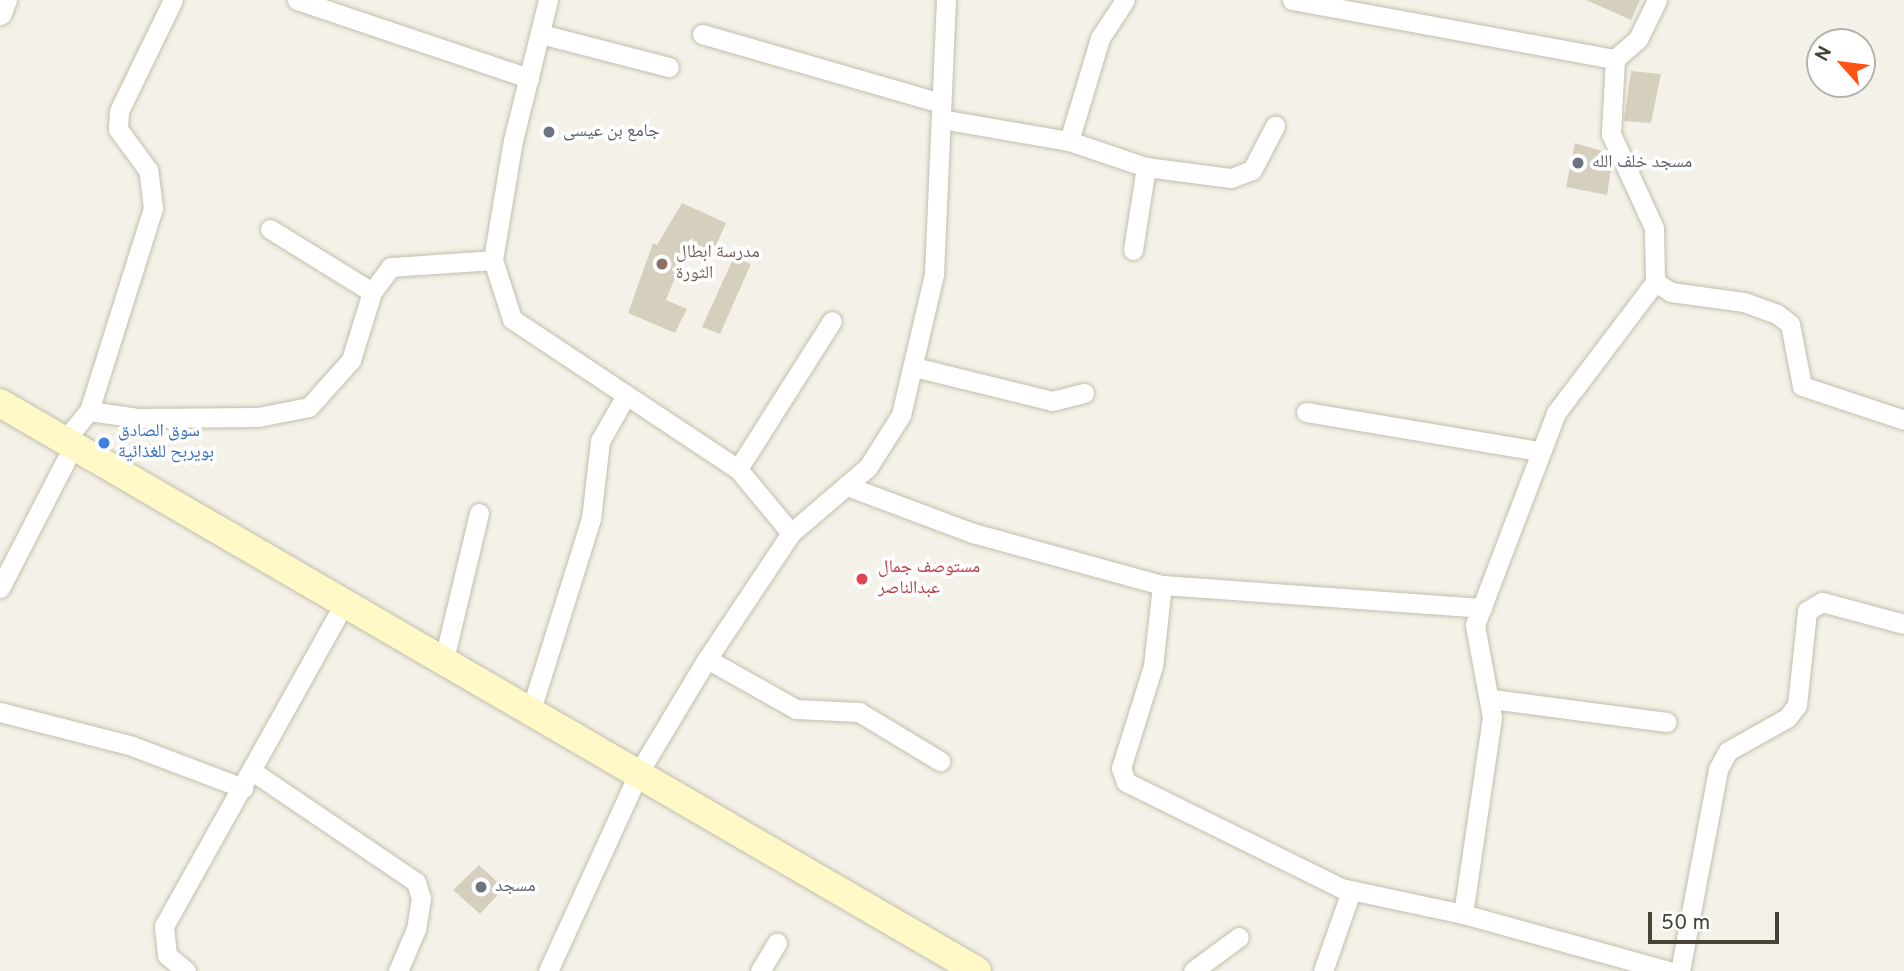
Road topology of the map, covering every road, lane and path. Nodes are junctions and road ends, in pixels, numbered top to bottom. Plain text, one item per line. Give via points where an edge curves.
1 (5, 0) edge
2 (173, 0) edge
3 (297, 0) edge
4 (548, 0) edge
5 (946, 0) edge
6 (1125, 0) edge
7 (1292, 0) edge
8 (1657, 0) edge
9 (0, 13) edge
10 (541, 34) junction
11 (702, 34) dead end
12 (1615, 59) junction
13 (669, 67) dead end
14 (529, 78) junction
15 (941, 111) junction
16 (1275, 126) dead end
17 (1069, 141) junction
18 (1146, 167) junction
19 (270, 229) dead end
20 (1133, 250) dead end
21 (493, 260) junction
22 (1655, 282) junction
23 (372, 292) junction
24 (832, 321) dead end
25 (914, 367) junction
26 (1084, 393) dead end
27 (625, 397) junction
28 (0, 403) edge
29 (89, 411) junction
30 (1306, 412) dead end
31 (1904, 420) edge
32 (0, 422) edge
33 (66, 450) junction
34 (1539, 451) junction
35 (738, 469) junction
36 (847, 486) junction
37 (480, 513) dead end
38 (791, 533) junction
39 (1162, 585) junction
40 (0, 588) edge
41 (1482, 608) junction
42 (337, 617) junction
43 (1904, 624) edge
44 (444, 659) junction
45 (707, 659) junction
46 (1492, 699) junction
47 (531, 710) junction
48 (0, 712) edge
49 (1666, 722) dead end
50 (940, 761) dead end
51 (247, 779) junction
52 (635, 780) junction
53 (1351, 891) junction
54 (1463, 914) junction
55 (1238, 937) dead end
56 (777, 943) dead end
57 (186, 971) edge
58 (398, 971) edge
59 (548, 971) edge
60 (760, 971) edge
61 (941, 971) edge
62 (977, 971) edge
63 (1193, 971) edge
64 (1323, 971) edge
65 (1668, 971) edge
66 (1680, 971) edge

1 - 9 street
2 - 29 street via 119,111 118,129 148,170 153,208
3 - 14 street
4 - 10 street
5 - 15 street
6 - 17 street via 1100,38
7 - 12 street
8 - 12 street via 1638,39
10 - 13 street
10 - 14 street
11 - 15 street
12 - 22 street via 1611,134 1654,228
14 - 21 street
15 - 17 street
15 - 25 street via 934,274
16 - 18 street via 1243,177
17 - 18 street
18 - 20 street
19 - 23 street
21 - 23 street via 401,263
21 - 27 street via 512,319
22 - 31 street via 1671,292 1744,302 1777,314 1790,324 1802,386
22 - 34 street via 1556,413
23 - 29 street via 351,360 309,407 258,418 138,418
24 - 35 street
25 - 26 street via 1052,401
25 - 36 street via 892,434
27 - 35 street
27 - 47 street via 600,441 583,551
28 - 33 main road
29 - 33 street
30 - 34 street
32 - 33 main road
33 - 40 street
33 - 42 main road
33 - 44 main road
34 - 41 street
35 - 38 street
36 - 38 street
36 - 39 street via 974,533
37 - 44 street
38 - 45 street
39 - 41 street
39 - 53 street via 1153,666 1121,777 1276,859
41 - 46 street via 1475,639
42 - 51 street
42 - 52 main road
43 - 66 street via 1822,603 1807,611 1797,705 1787,718 1728,751 1718,769
44 - 47 main road
45 - 50 street via 796,709 859,712
45 - 52 street
46 - 49 street
46 - 54 street
47 - 52 main road
48 - 51 street
51 - 57 street via 164,926 167,955
51 - 58 street via 416,882 421,898 416,929
52 - 59 street
52 - 61 main road
52 - 62 main road
53 - 54 street
53 - 64 street
54 - 65 street
55 - 63 street
56 - 60 street

